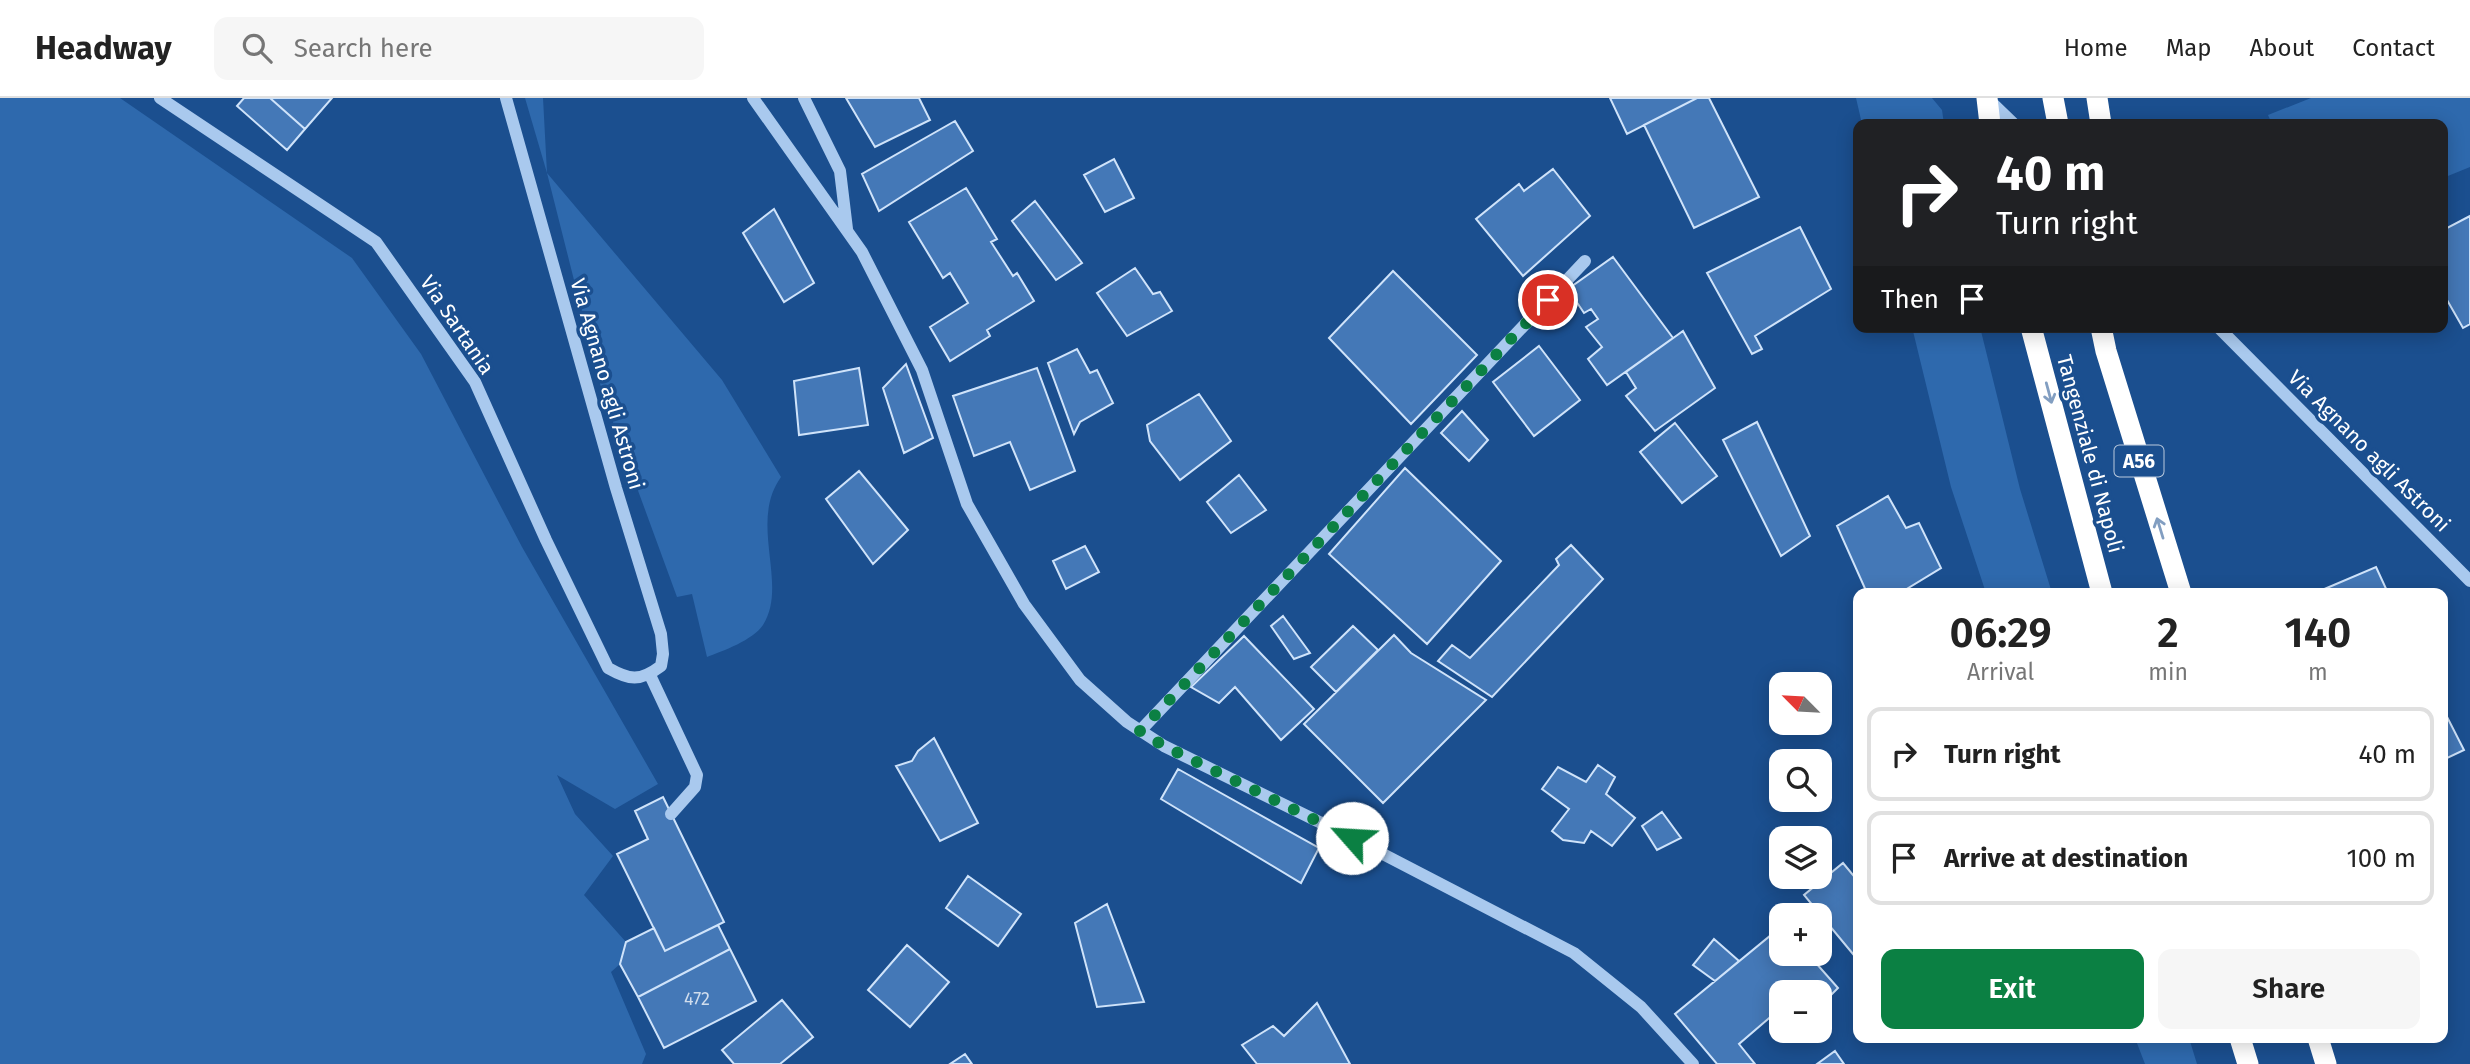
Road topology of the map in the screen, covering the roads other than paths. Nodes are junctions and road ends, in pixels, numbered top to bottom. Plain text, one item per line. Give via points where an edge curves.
1 (160, 98) edge
2 (506, 98) edge
3 (753, 98) edge
4 (804, 98) edge
5 (1987, 98) edge
6 (2053, 98) edge
7 (2097, 98) edge
8 (1989, 119) edge
9 (2009, 119) edge
10 (2057, 119) edge
11 (2100, 119) edge
12 (848, 232) junction
13 (1586, 261) dead end
14 (2033, 333) edge
15 (2104, 333) edge
16 (2224, 333) edge
17 (2470, 581) edge
18 (2101, 588) edge
19 (2178, 588) edge
20 (650, 675) junction
21 (1140, 731) junction
22 (671, 814) dead end
23 (2242, 1043) edge
24 (2320, 1043) edge
25 (1693, 1064) edge
26 (2248, 1064) edge
27 (2326, 1064) edge

1 - 20 street, Via Sartania via 376,242 475,382 608,668 624,677
2 - 20 street, Via Agnano agli Astroni via 661,634 661,666
3 - 12 street
4 - 12 street via 840,172
5 - 8 highway
5 - 9 street
6 - 10 highway
7 - 11 highway
12 - 21 street via 922,370 967,504 1024,604 1080,680
13 - 21 street
14 -> 18 highway, Tangenziale di Napoli
19 -> 15 highway, Tangenziale di Napoli / A56
16 - 17 street, Via Agnano agli Astroni
20 - 22 street via 696,775 695,787
21 - 25 street via 1574,953 1641,1007
23 - 26 highway
24 - 27 highway

